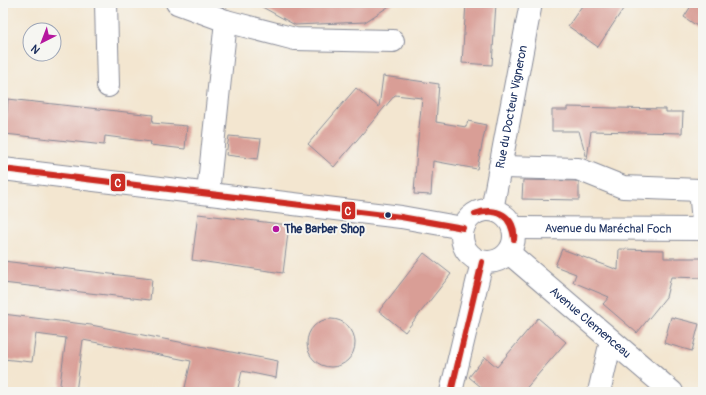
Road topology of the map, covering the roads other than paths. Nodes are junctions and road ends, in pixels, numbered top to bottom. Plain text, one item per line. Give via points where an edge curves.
1 (106, 3) edge
2 (177, 3) edge
3 (531, 3) edge
4 (226, 21) junction
5 (393, 42) dead end
6 (108, 86) dead end
7 (500, 167) junction
8 (3, 169) edge
9 (208, 194) junction
10 (492, 210) junction
11 (703, 222) edge
12 (463, 228) junction
13 (513, 228) junction
14 (703, 229) edge
15 (509, 253) junction
16 (482, 262) junction
17 (611, 341) junction
18 (451, 392) edge
19 (599, 392) edge
20 (672, 392) edge

1 - 6 street
2 - 4 street
3 - 7 street, Rue du Docteur Vigneron
4 - 5 street via 295,39
4 - 9 street
7 - 10 street, Rue du Docteur Vigneron
7 - 11 street via 578,169 623,187 700,190
8 - 9 street
9 - 12 street via 401,217
10 - 12 street via 482,210 474,214
10 - 13 street via 505,216
12 - 16 street via 463,246 474,259
13 - 14 street, Avenue du Maréchal Foch
13 - 15 street via 515,236
15 - 16 street via 497,262
15 - 17 street, Avenue Clemenceau
16 - 18 street
17 - 19 street
17 - 20 street, Avenue Clemenceau

